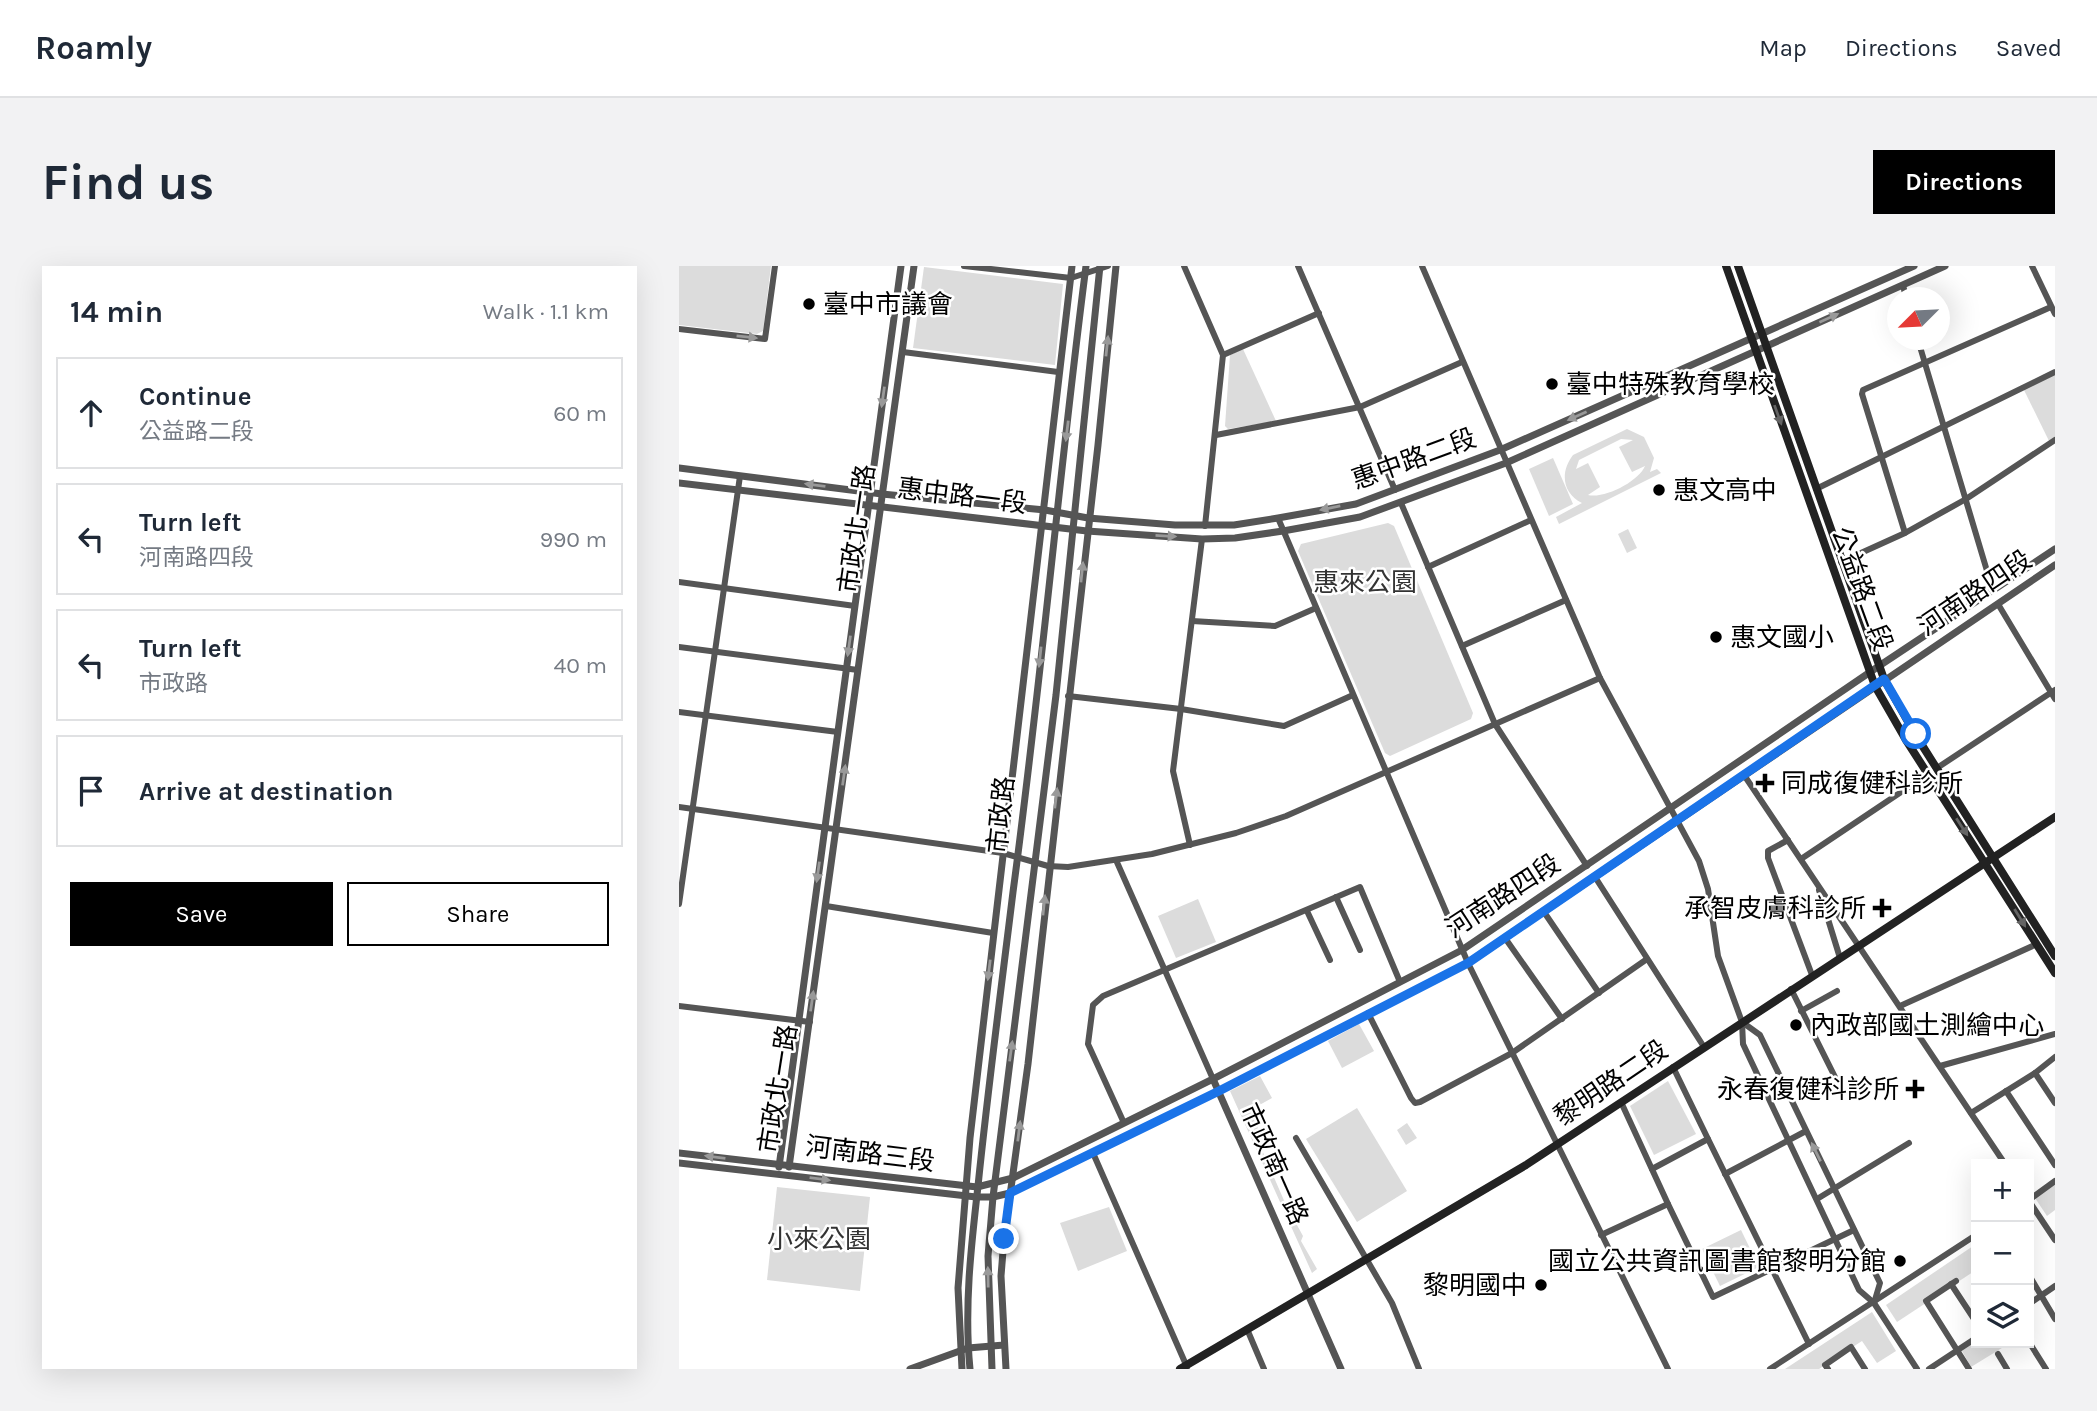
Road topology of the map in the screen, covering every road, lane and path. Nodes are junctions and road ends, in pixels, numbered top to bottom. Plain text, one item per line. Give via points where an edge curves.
1 (775, 266) edge
2 (901, 266) edge
3 (914, 266) edge
4 (964, 266) edge
5 (1072, 266) edge
6 (1115, 266) edge
7 (1184, 266) edge
8 (1299, 266) edge
9 (1726, 266) edge
10 (1738, 266) edge
11 (1914, 266) edge
12 (1945, 266) edge
13 (2032, 266) edge
14 (1103, 267) edge
15 (1424, 267) edge
16 (1086, 270) edge
17 (1897, 270) edge
18 (1071, 278) junction
19 (1903, 285) joint
20 (2052, 306) junction
21 (1319, 313) junction
22 (2055, 314) edge
23 (679, 330) edge
24 (1762, 334) junction
25 (1751, 338) junction
26 (1766, 346) junction
27 (1921, 350) edge
28 (1755, 351) junction
29 (903, 352) junction
30 (1223, 355) junction
31 (1462, 362) junction
32 (1925, 362) junction
33 (1058, 372) junction
34 (2055, 372) edge
35 (1360, 407) junction
36 (1944, 428) junction
37 (1216, 435) junction
38 (2055, 440) edge
39 (1500, 450) junction
40 (1881, 458) junction
41 (1506, 463) junction
42 (679, 468) edge
43 (740, 476) junction
44 (679, 483) edge
45 (1816, 489) junction
46 (738, 490) junction
47 (1395, 490) junction
48 (870, 492) junction
49 (883, 494) junction
50 (1966, 499) junction
51 (1401, 503) junction
52 (869, 506) junction
53 (881, 507) junction
54 (1045, 510) junction
55 (1058, 512) junction
56 (1075, 516) junction
57 (1088, 518) junction
58 (1278, 518) junction
59 (1531, 520) junction
60 (1205, 526) junction
61 (1043, 527) junction
62 (1055, 528) junction
63 (1074, 530) junction
64 (1087, 531) junction
65 (1283, 531) junction
66 (1905, 533) junction
67 (1202, 539) junction
68 (2055, 549) edge
69 (1841, 562) junction
70 (2055, 565) edge
71 (1428, 566) junction
72 (679, 582) edge
73 (724, 588) junction
74 (1993, 591) junction
75 (1566, 600) junction
76 (1998, 604) junction
77 (855, 606) junction
78 (1316, 608) junction
79 (1192, 621) junction
80 (1462, 646) junction
81 (679, 647) edge
82 (715, 651) junction
83 (1879, 666) junction
84 (846, 669) junction
85 (858, 670) junction
86 (1869, 673) junction
87 (1600, 678) junction
88 (1884, 679) junction
89 (1875, 686) junction
90 (2054, 694) edge
91 (1353, 695) junction
92 (1068, 696) junction
93 (1181, 709) junction
94 (679, 712) edge
95 (705, 715) junction
96 (1495, 724) junction
97 (838, 732) junction
98 (1937, 768) junction
99 (1386, 772) junction
100 (1928, 774) junction
101 (1744, 775) junction
102 (679, 807) edge
103 (691, 809) junction
104 (1671, 809) junction
105 (2055, 817) edge
106 (1677, 820) junction
107 (824, 829) junction
108 (836, 830) junction
109 (1788, 840) junction
110 (1190, 845) junction
111 (1003, 853) junction
112 (1994, 857) junction
113 (1018, 858) junction
114 (1801, 859) junction
115 (1116, 860) junction
116 (1031, 861) junction
117 (1985, 862) junction
118 (1048, 866) junction
119 (1587, 866) junction
120 (1595, 877) junction
121 (1816, 881) junction
122 (1337, 897) junction
123 (679, 904) edge
124 (825, 906) junction
125 (1307, 911) junction
126 (1544, 912) junction
127 (993, 933) junction
128 (1504, 938) junction
129 (2037, 944) junction
130 (1859, 945) junction
131 (1360, 950) dead end
132 (1462, 950) junction
133 (2055, 956) edge
134 (1840, 958) junction
135 (1647, 959) junction
136 (1329, 960) dead end
137 (1468, 963) junction
138 (1165, 970) junction
139 (2055, 973) edge
140 (1812, 975) junction
141 (1400, 982) junction
142 (1791, 989) junction
143 (1837, 991) dead end
144 (1599, 993) junction
145 (679, 1006) edge
146 (1900, 1006) junction
147 (1801, 1011) junction
148 (1368, 1013) junction
149 (1562, 1019) junction
150 (798, 1020) junction
151 (810, 1022) junction
152 (1742, 1022) junction
153 (2055, 1034) edge
154 (1704, 1047) junction
155 (1512, 1053) junction
156 (2055, 1057) edge
157 (1940, 1066) junction
158 (1673, 1067) junction
159 (2035, 1073) junction
160 (1835, 1077) dead end
161 (1213, 1079) junction
162 (1219, 1091) junction
163 (2006, 1091) junction
164 (1621, 1102) junction
165 (2055, 1103) edge
166 (1971, 1113) junction
167 (1124, 1123) junction
168 (1806, 1130) junction
169 (1296, 1138) dead end
170 (1708, 1139) junction
171 (1789, 1140) junction
172 (1558, 1143) junction
173 (1909, 1143) dead end
174 (679, 1153) edge
175 (1093, 1153) junction
176 (2002, 1159) edge
177 (679, 1163) edge
178 (778, 1164) junction
179 (2055, 1165) edge
180 (790, 1166) junction
181 (1652, 1169) junction
182 (1725, 1174) junction
183 (781, 1175) junction
184 (1013, 1178) junction
185 (2055, 1181) edge
186 (995, 1184) junction
187 (965, 1186) junction
188 (977, 1187) junction
189 (1834, 1189) junction
190 (1010, 1193) junction
191 (965, 1196) junction
192 (993, 1197) junction
193 (2034, 1197) edge
194 (976, 1198) junction
195 (1817, 1199) junction
196 (1668, 1204) junction
197 (2034, 1208) edge
198 (1854, 1230) junction
199 (1601, 1235) junction
200 (1836, 1238) junction
201 (1971, 1238) edge
202 (2055, 1240) edge
203 (1366, 1260) junction
204 (1772, 1269) junction
205 (2034, 1283) edge
206 (2055, 1286) edge
207 (1308, 1294) junction
208 (2041, 1295) junction
209 (2034, 1300) edge
210 (1874, 1303) junction
211 (1971, 1313) edge
212 (2055, 1319) edge
213 (1247, 1329) junction
214 (1971, 1341) edge
215 (1809, 1344) junction
216 (990, 1345) junction
217 (1005, 1345) junction
218 (2033, 1348) edge
219 (964, 1349) junction
220 (1957, 1350) junction
221 (1998, 1354) dead end
222 (1826, 1367) edge
223 (1185, 1368) edge
224 (910, 1369) edge
225 (962, 1369) edge
226 (970, 1369) edge
227 (992, 1369) edge
228 (1006, 1369) edge
229 (1264, 1369) edge
230 (1341, 1369) edge
231 (1419, 1369) edge
232 (1668, 1369) edge
233 (1770, 1369) edge
234 (1865, 1369) edge
235 (1917, 1369) edge
236 (1929, 1369) edge
237 (1969, 1369) edge
238 (2007, 1369) edge
239 (2046, 1369) edge

23 -> 1 street via 765,339
2 -> 48 street, 市政北一路
3 - 29 street, 市政北一路
4 - 18 street
5 - 18 street, 市政路
57 -> 6 street, 市政路
7 - 30 street
8 - 21 street
9 - 25 main road, 公益路二段
10 - 24 main road, 公益路二段
11 - 17 street, 惠中路二段
12 - 19 street, 惠中路二段
13 - 20 street
14 - 16 street
14 - 56 street, 市政路
15 - 31 street
16 - 18 street
16 -> 55 street, 市政路
17 - 24 street, 惠中路二段
18 - 33 street, 市政路
26 -> 19 street, 惠中路二段
20 - 22 street
20 - 32 street
21 - 30 street
21 - 35 street
24 - 25 street, 惠中路二段
24 - 26 main road, 公益路二段
25 - 28 main road, 公益路二段
25 -> 39 street, 惠中路二段
26 - 28 street, 惠中路二段
26 - 45 main road, 公益路二段
27 - 32 street
28 - 41 street, 惠中路二段
28 -> 86 main road, 公益路二段
29 - 33 street
29 - 49 street, 市政北一路
30 - 37 street
31 - 35 street
31 - 39 street
32 - 36 street
32 - 40 street via 1863,390
33 - 54 street, 市政路
34 - 36 street
35 - 37 street
35 - 47 street
36 - 40 street
36 - 50 street
37 - 60 street
38 - 50 street
39 - 41 street
39 - 47 street, 惠中路二段
40 - 45 street
40 - 66 street
41 - 51 street, 惠中路二段
41 - 59 street
42 - 43 street, 惠中路一段
43 - 46 street
48 -> 43 street, 惠中路一段
44 - 46 street, 惠中路一段
45 - 69 main road, 公益路二段
46 - 52 street, 惠中路一段
46 - 73 street
47 -> 58 street, 惠中路二段 via 1356,504
48 - 49 street, 惠中路一段
48 - 52 street, 市政北一路
49 - 53 street, 市政北一路
49 - 54 street, 惠中路一段
50 - 66 street
50 - 74 street
51 - 65 street, 惠中路二段 via 1360,517
51 - 71 street
52 - 53 street, 惠中路一段
52 - 77 street, 市政北一路
53 - 61 street, 惠中路一段
53 - 85 street, 市政北一路
54 - 55 street, 惠中路一段
54 - 61 street, 市政路
55 - 56 street, 惠中路二段
55 - 62 street, 市政路
56 - 57 street, 惠中路二段
56 - 63 street, 市政路
57 - 60 street, 惠中路二段
57 - 64 street, 市政路
58 - 60 street, 惠中路二段
58 - 65 street
59 - 71 street
59 - 75 street
61 - 62 street, 惠中路一段
61 - 111 street, 市政路
62 - 63 street, 惠中路一段
62 -> 113 street, 市政路
63 - 64 street, 惠中路二段
63 - 116 street, 市政路
64 -> 67 street, 惠中路二段
92 -> 64 street, 市政路
65 - 67 street, 惠中路二段
65 - 78 street
66 - 69 street
67 - 79 street
68 - 74 street, 河南路四段
69 - 83 main road, 公益路二段
70 - 76 street, 河南路四段
71 - 80 street
72 - 73 street
73 - 77 street
73 - 82 street
74 - 83 street, 河南路四段
75 - 80 street
75 - 87 street
76 - 88 street, 河南路四段
76 - 90 street
77 -> 84 street, 市政北一路
78 - 79 street via 1275,626
78 - 91 street
79 - 93 street
80 - 96 street
81 - 82 street
82 - 84 street
82 - 95 street
83 - 86 street, 河南路四段
83 - 88 main road, 公益路二段
84 - 85 street
84 - 97 street, 市政北一路
108 -> 85 street, 市政北一路
86 - 89 main road, 公益路二段
86 - 104 street, 河南路四段
87 - 96 street
87 - 104 street
88 - 89 street, 河南路四段
88 - 98 main road, 公益路二段
89 - 100 main road, 公益路二段
89 - 101 street, 河南路四段
90 - 98 street
91 - 93 street via 1284,726
91 - 99 street
92 - 93 street
118 -> 92 street, 市政路
93 - 110 street via 1173,771
94 - 95 street
95 - 97 street
95 - 103 street
96 - 99 street
96 - 119 street
97 - 107 street, 市政北一路
98 - 112 main road, 公益路二段
99 - 110 street via 1286,816
99 - 132 street
100 - 114 street
100 -> 117 main road, 公益路二段
101 - 106 street, 河南路四段
101 - 109 street
102 - 103 street
103 - 107 street
103 - 123 street
104 - 106 street
104 - 119 street, 河南路四段
105 - 112 main road, 黎明路二段
106 - 120 street, 河南路四段
106 - 152 street via 1699,861 1718,956
107 - 108 street
107 -> 150 street, 市政北一路
108 - 111 street
108 - 124 street, 市政北一路
109 - 114 street
109 - 140 street via 1768,851 1768,858
110 - 115 street
111 - 113 street
111 - 127 street, 市政路
112 - 117 main road, 黎明路二段
112 - 133 main road, 公益路二段
113 - 116 street
113 - 188 street, 市政路
114 - 121 street
115 - 118 street
115 - 138 street, 市政南一路
116 - 118 street
186 -> 116 street, 市政路
117 -> 129 main road, 公益路二段
117 - 130 main road, 黎明路二段
184 -> 118 street, 市政路
119 - 132 street, 河南路四段
120 - 126 street, 河南路四段
120 - 135 street
121 - 130 street
121 - 134 street
122 - 125 street
122 - 131 street
122 - 141 street via 1360,887
124 - 127 street
151 -> 124 street, 市政北一路
125 - 136 street
125 - 138 street
126 - 128 street, 河南路四段
126 - 144 street
127 -> 187 street, 市政路
128 - 137 street, 河南路四段
128 - 149 street
129 - 139 main road, 公益路二段
129 - 146 street
130 - 134 main road, 黎明路二段
130 - 146 street
132 - 137 street
132 - 141 street, 河南路四段
134 - 140 main road, 黎明路二段
135 - 144 street
135 - 154 street
137 - 148 street, 河南路四段
137 - 155 street
138 - 161 street, 市政南一路
138 - 167 street via 1103,996 1093,1005 1088,1044
140 - 142 main road, 黎明路二段
141 - 161 street, 河南路四段
142 - 147 street
142 - 152 main road, 黎明路二段
143 - 147 street
144 - 149 street
145 - 150 street
146 - 157 street
147 - 160 street
148 - 155 street via 1415,1103
148 - 162 street, 河南路四段
149 - 155 street
150 - 151 street
150 - 178 street, 市政北一路
151 - 180 street, 市政北一路
152 - 154 main road, 黎明路二段
152 - 168 street via 1760,1035
152 - 171 street via 1743,1044
153 - 157 street
154 - 158 main road, 黎明路二段
155 - 172 street
156 - 159 street
157 - 166 street
158 - 164 main road, 黎明路二段
158 - 170 street
159 - 163 street
159 - 165 street
161 - 162 street, 市政南一路
161 - 167 street, 河南路四段
162 - 175 street, 河南路四段
162 - 207 street, 市政南一路
163 - 166 street
163 - 179 street
164 - 172 main road, 黎明路二段
164 - 181 street
166 - 176 street
167 - 184 street, 河南路四段
168 - 171 street
189 -> 168 street
169 - 203 street
170 - 181 street
170 - 182 street
171 - 182 street
171 - 195 street
172 - 199 street
172 - 203 main road, 黎明路二段
173 - 189 street
178 -> 174 street, 河南路三段
175 - 190 street, 河南路四段
175 - 223 street
177 - 183 street, 河南路三段
178 - 180 street, 河南路三段
178 - 183 street, 市政北一路
180 - 183 street, 市政北一路
180 - 187 street, 河南路三段
181 - 196 street
182 - 204 street
183 -> 191 street, 河南路三段
184 - 186 street, 河南路三段
184 - 190 street, 市政路
185 - 193 street
186 - 188 street, 河南路三段
186 - 192 street, 市政路
187 - 188 street, 河南路三段
187 - 191 street, 市政路
188 - 194 street, 市政路
189 - 195 street
189 - 198 street
190 - 192 street, 河南路四段
190 - 217 street, 市政路 via 1001,1276
191 - 194 street, 河南路三段
191 - 219 street, 市政路 via 958,1288
192 - 194 street, 河南路四段
216 -> 192 street, 市政路 via 988,1256
194 - 219 street, 市政路
195 - 200 street
196 - 199 street
196 - 204 street via 1713,1297
197 - 202 street
198 - 200 street
198 - 210 street via 1879,1283
199 - 232 street
200 - 204 street
200 - 210 street via 1860,1290
201 - 210 street
203 - 207 main road, 黎明路二段
203 - 231 street via 1392,1303
204 - 215 street
205 - 208 street
206 - 208 street
207 - 213 main road, 黎明路二段
207 - 230 street, 市政南一路
208 - 209 street
208 - 212 street
210 - 215 street
210 - 235 street
211 - 220 street via 1954,1282 1926,1301
213 - 223 main road, 黎明路二段
213 - 229 street
214 - 220 street
215 - 233 street
216 - 217 street
216 - 219 street
216 - 227 street, 市政路
217 - 228 street, 市政路
218 - 239 street
219 - 224 street
219 - 225 street, 市政路
219 - 226 street, 市政路
220 - 236 street
220 - 237 street
221 - 238 street
222 - 234 street via 1851,1348

